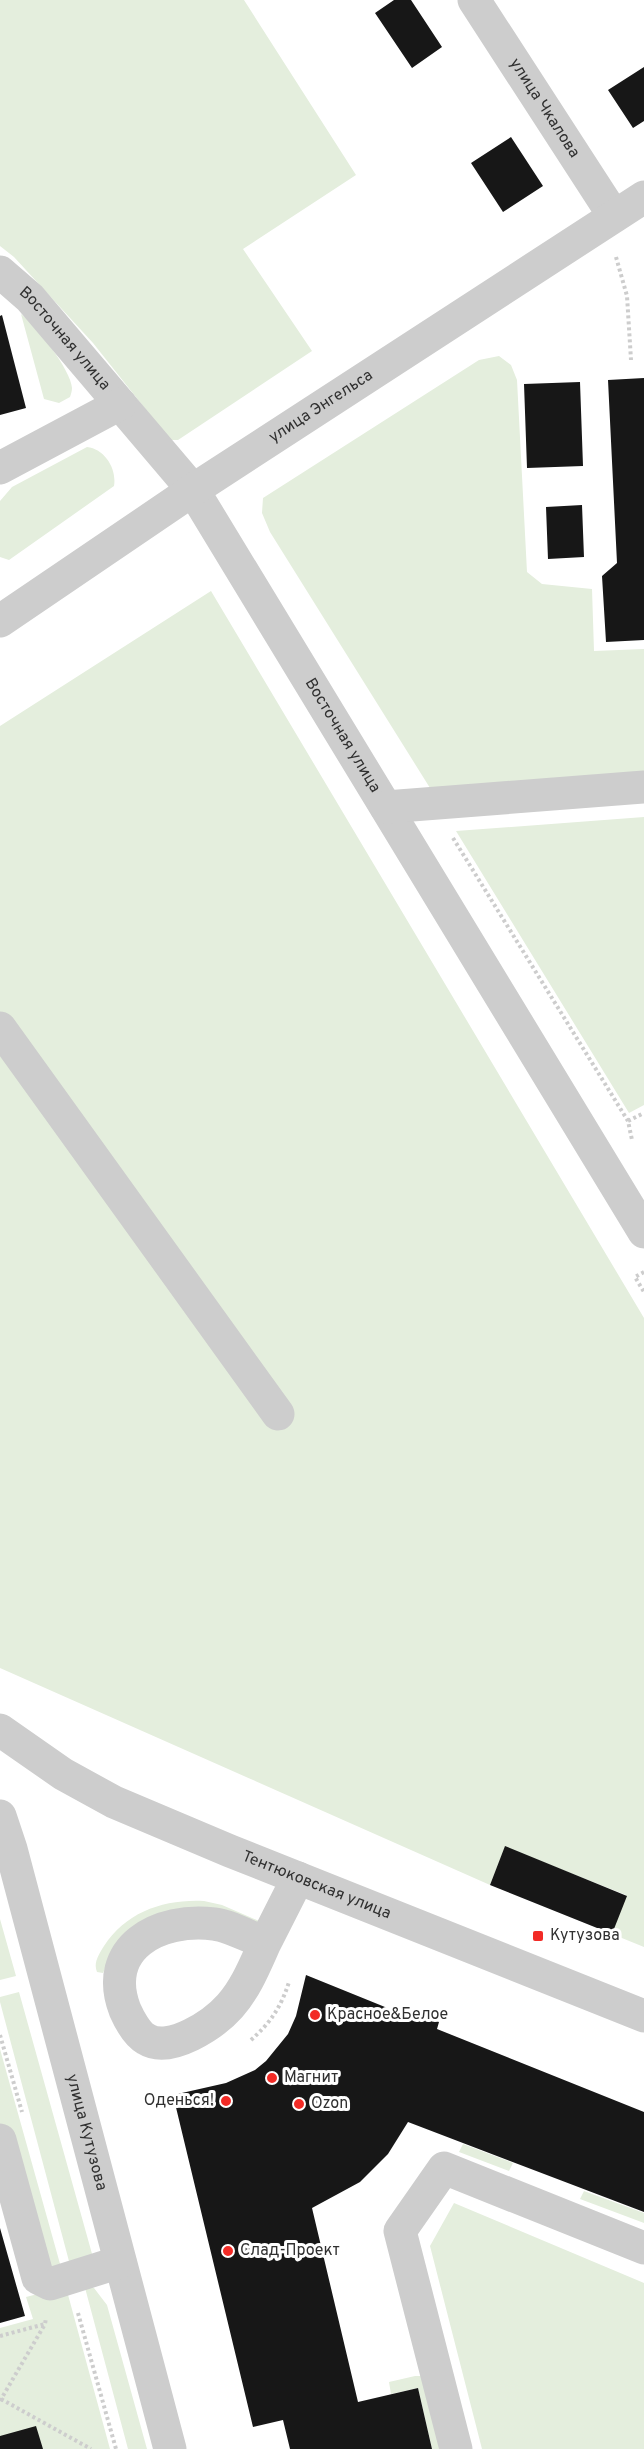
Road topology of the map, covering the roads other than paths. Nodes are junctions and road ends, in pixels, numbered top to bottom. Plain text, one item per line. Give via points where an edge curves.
1 (474, 0) edge
2 (644, 196) edge
3 (629, 220) edge
4 (0, 272) edge
5 (120, 404) junction
6 (0, 468) edge
7 (193, 490) junction
8 (0, 621) edge
9 (644, 787) edge
10 (386, 807) junction
11 (0, 1028) edge
12 (644, 1232) edge
13 (278, 1414) dead end
14 (0, 1730) edge
15 (0, 1816) edge
16 (298, 1878) junction
17 (265, 1943) dead end
18 (644, 2016) edge
19 (0, 2140) edge
20 (644, 2248) edge
21 (120, 2262) junction
22 (170, 2449) edge
23 (456, 2449) edge

1 - 3 street, улица Чкалова
2 - 3 street, улица Энгельса
3 - 7 street, улица Энгельса
4 - 5 street, Восточная улица via 30,298
5 - 6 street
5 - 7 street, Восточная улица
7 - 8 street, улица Энгельса
7 - 10 street, Восточная улица
9 - 10 street
10 - 12 street, Восточная улица
11 - 13 street
14 - 16 street, Тентюковская улица via 63,1774 114,1802
15 - 21 street, улица Кутузова
16 - 17 street
16 - 18 street, Тентюковская улица
19 - 21 street via 38,2278 50,2284
20 - 23 street via 444,2168 400,2231
21 - 22 street, улица Кутузова

